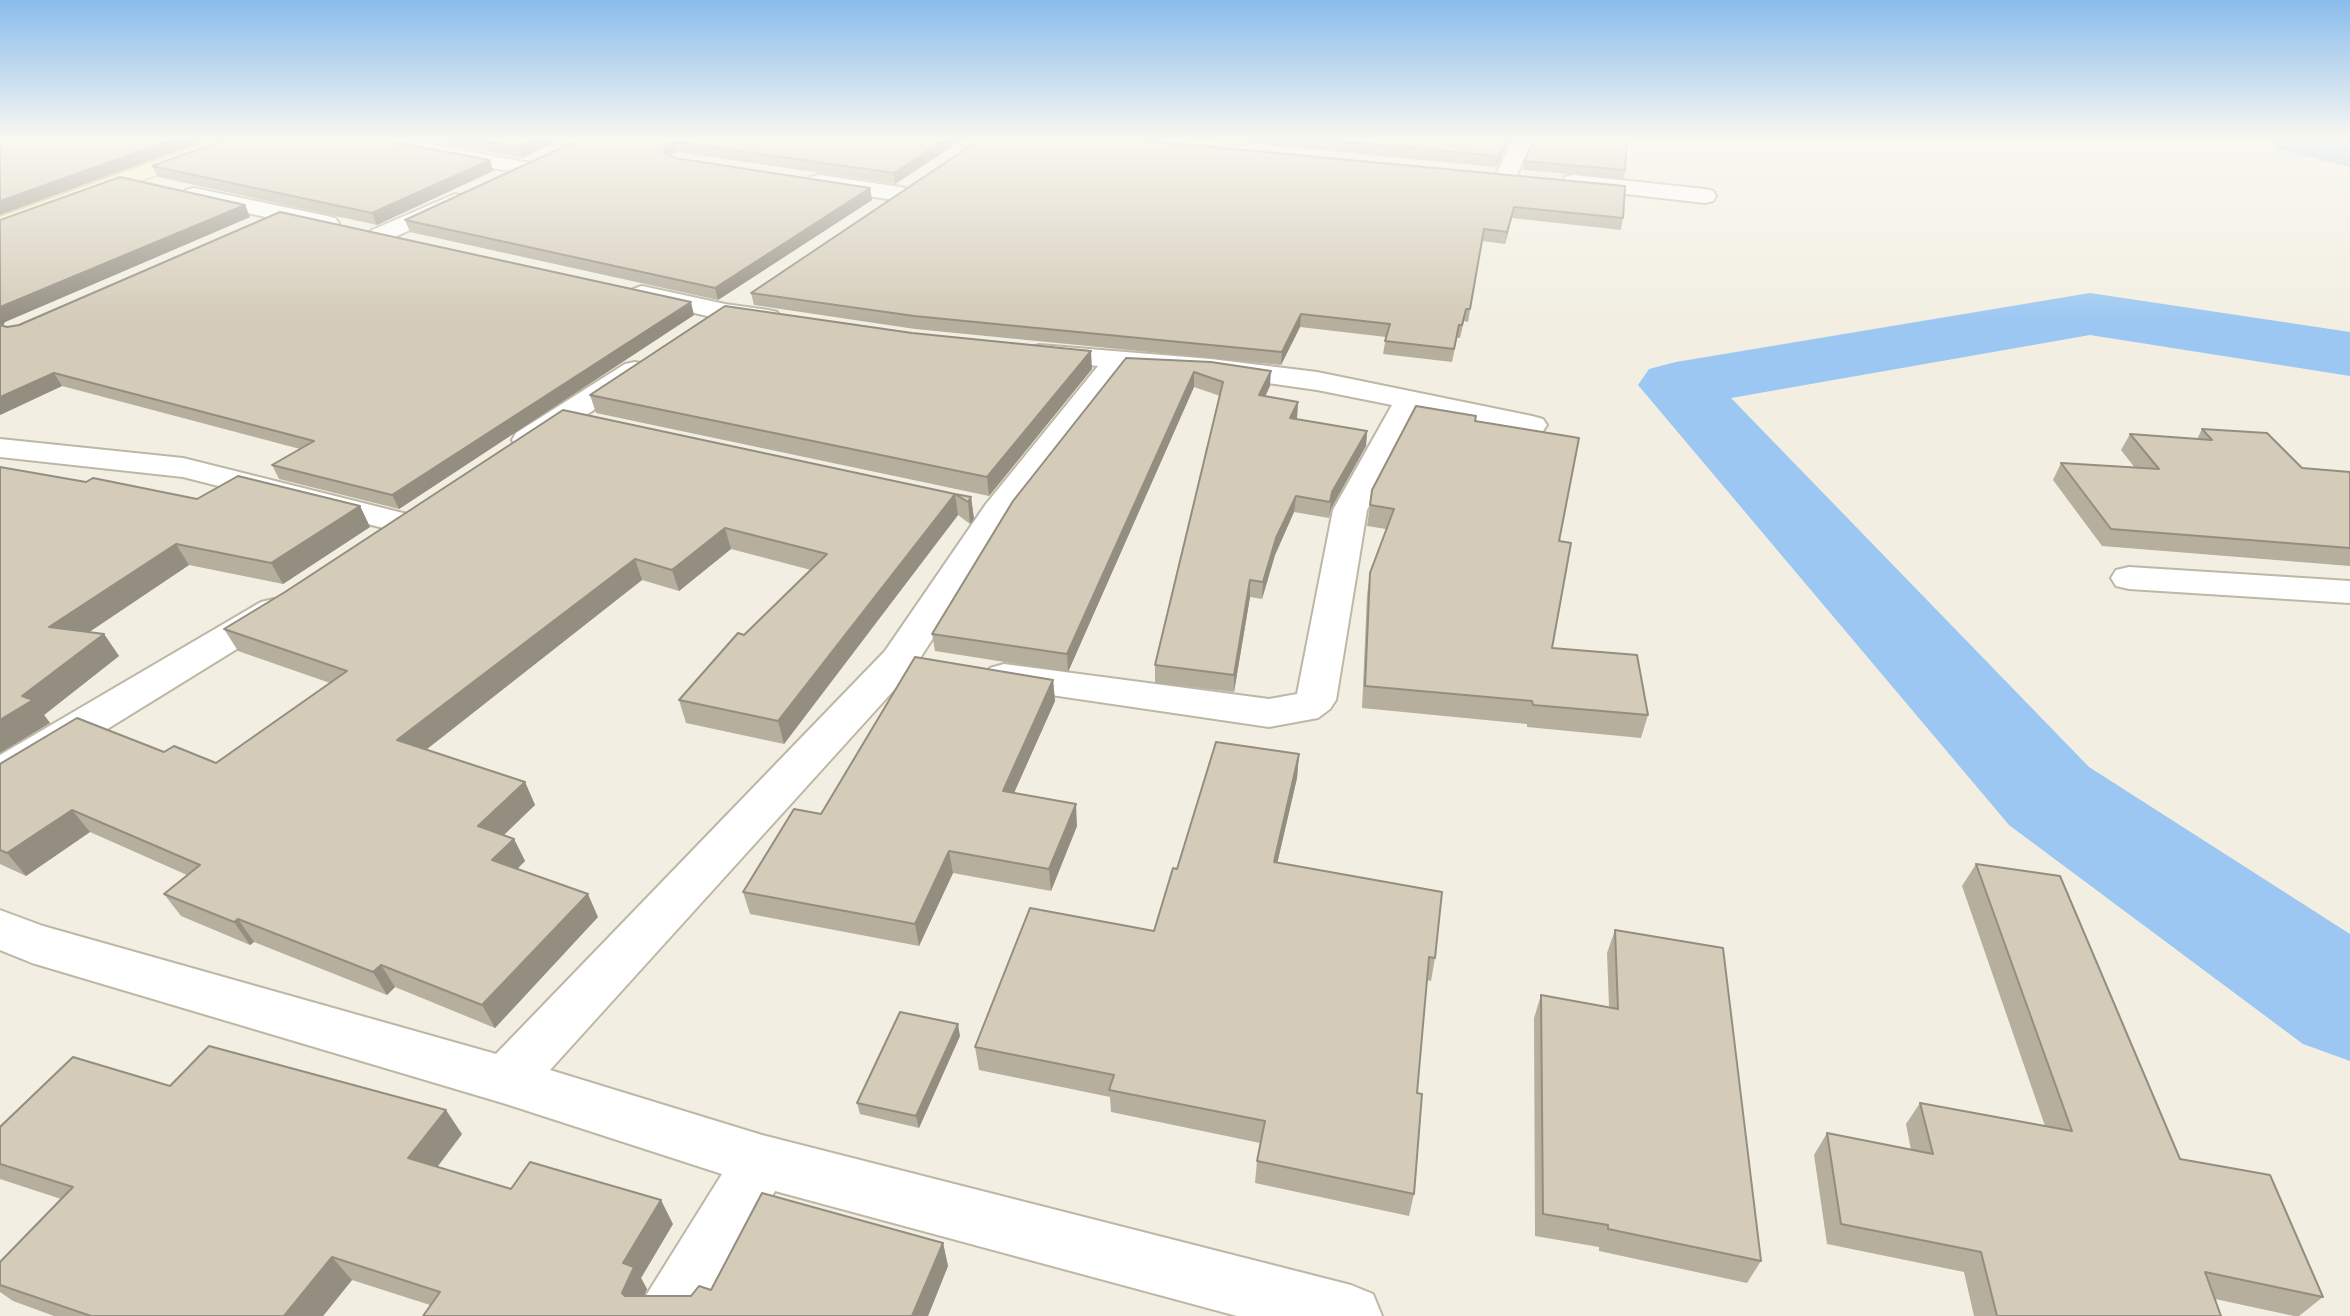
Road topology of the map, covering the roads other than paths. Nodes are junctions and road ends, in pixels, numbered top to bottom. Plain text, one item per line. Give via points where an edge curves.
1 (71, 199) edge
2 (215, 199) edge
3 (457, 199) edge
4 (892, 199) edge
5 (282, 214) junction
6 (867, 216) edge
7 (0, 225) edge
8 (244, 231) edge
9 (380, 235) junction
10 (420, 244) edge
11 (619, 288) edge
12 (758, 290) edge
13 (725, 312) junction
14 (793, 322) edge
15 (690, 335) edge
16 (1010, 349) edge
17 (655, 357) edge
18 (1117, 361) junction
19 (1409, 400) junction
20 (563, 416) junction
21 (603, 425) edge
22 (1532, 425) dead end
23 (0, 448) edge
24 (506, 454) edge
25 (370, 545) edge
26 (2129, 578) dead end
27 (2350, 592) edge
28 (294, 596) edge
29 (898, 660) junction
30 (0, 775) edge
31 (11, 945) edge
32 (506, 1080) junction
33 (762, 1161) junction
34 (668, 1316) edge
35 (1351, 1316) edge

1 - 7 main road
2 - 5 street
3 - 9 street
4 - 6 street
5 - 8 street
5 - 9 street
9 - 10 street
11 - 13 street
12 - 13 street
13 - 14 street
13 - 15 street
16 - 18 street
17 - 20 street
18 - 19 street via 1317,381
18 - 29 street via 984,508
19 - 22 street
19 - 29 street via 1350,510 1316,700 1304,708 1269,713
20 - 21 street
20 - 24 street
23 - 25 street via 183,468 414,515
26 - 27 street
28 - 30 street
29 - 32 street
31 - 32 street
32 - 33 street
33 - 34 street
33 - 35 street

